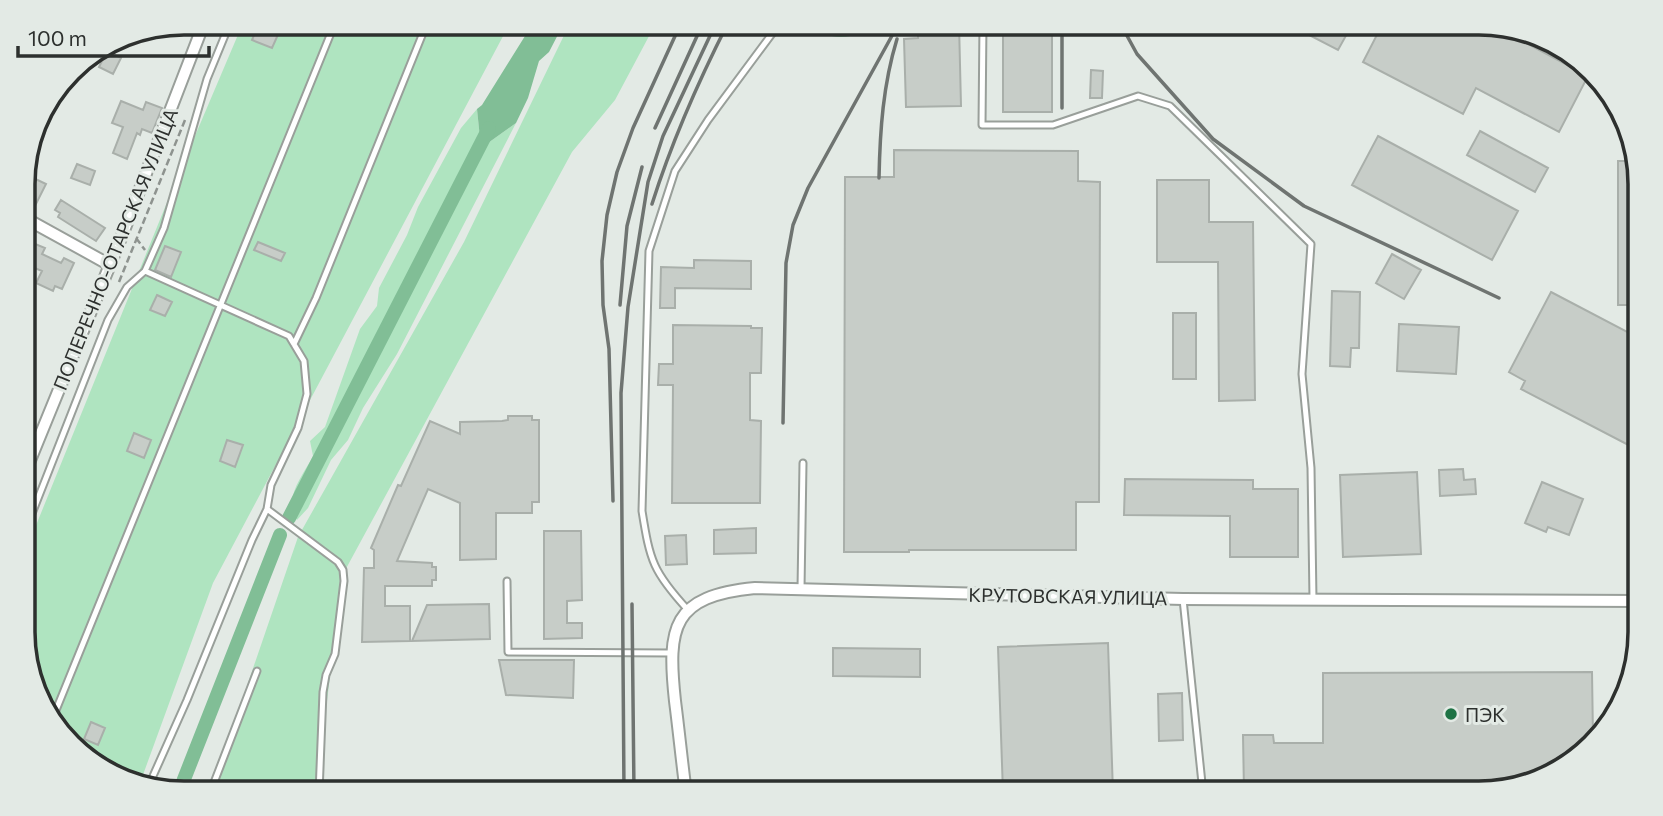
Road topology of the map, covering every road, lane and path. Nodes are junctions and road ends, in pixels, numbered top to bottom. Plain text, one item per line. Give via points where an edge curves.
1 (199, 35) edge
2 (225, 35) edge
3 (330, 35) edge
4 (422, 35) edge
5 (771, 35) edge
6 (983, 35) edge
7 (188, 111) dead end
8 (35, 224) edge
9 (123, 233) junction
10 (136, 238) junction
11 (150, 258) junction
12 (110, 265) junction
13 (145, 271) junction
14 (116, 289) dead end
15 (220, 305) junction
16 (295, 344) junction
17 (35, 448) edge
18 (803, 463) dead end
19 (35, 506) edge
20 (267, 509) junction
21 (506, 581) dead end
22 (801, 589) junction
23 (1313, 598) junction
24 (1183, 599) junction
25 (1628, 601) edge
26 (688, 610) junction
27 (671, 653) junction
28 (257, 671) dead end
29 (56, 709) edge
30 (152, 777) edge
31 (215, 781) edge
32 (319, 781) edge
33 (685, 781) edge
34 (1202, 781) edge

1 - 9 street, ПОПЕРЕЧНО-ОТАРСКАЯ УЛИЦА
2 - 11 lane via 207,79 164,228
3 - 15 lane
4 - 16 lane
5 - 26 lane via 675,171 649,251 642,511 648,552 662,581
6 - 23 lane via 982,125 1054,125 1138,96 1170,106 1311,244 1302,374 1311,468
7 - 10 path
8 - 12 street
9 - 10 path
9 - 12 street, ПОПЕРЕЧНО-ОТАРСКАЯ УЛИЦА
10 - 11 path
10 - 14 path
11 - 13 lane
12 - 17 street, ПОПЕРЕЧНО-ОТАРСКАЯ УЛИЦА
13 - 15 lane
13 - 19 lane via 127,287 108,320
15 - 16 lane via 289,336
15 - 29 lane
16 - 20 lane via 304,361 307,394 298,428 271,485
18 - 22 lane
20 - 30 lane
20 - 32 lane via 344,570 335,654 323,692
21 - 27 lane via 508,652
22 - 24 street, КРУТОВСКАЯ УЛИЦА
22 - 26 street, КРУТОВСКАЯ УЛИЦА via 731,590
23 - 24 street, КРУТОВСКАЯ УЛИЦА
23 - 25 street, КРУТОВСКАЯ УЛИЦА
24 - 34 lane
26 - 27 street via 673,634
27 - 33 street
28 - 31 lane

